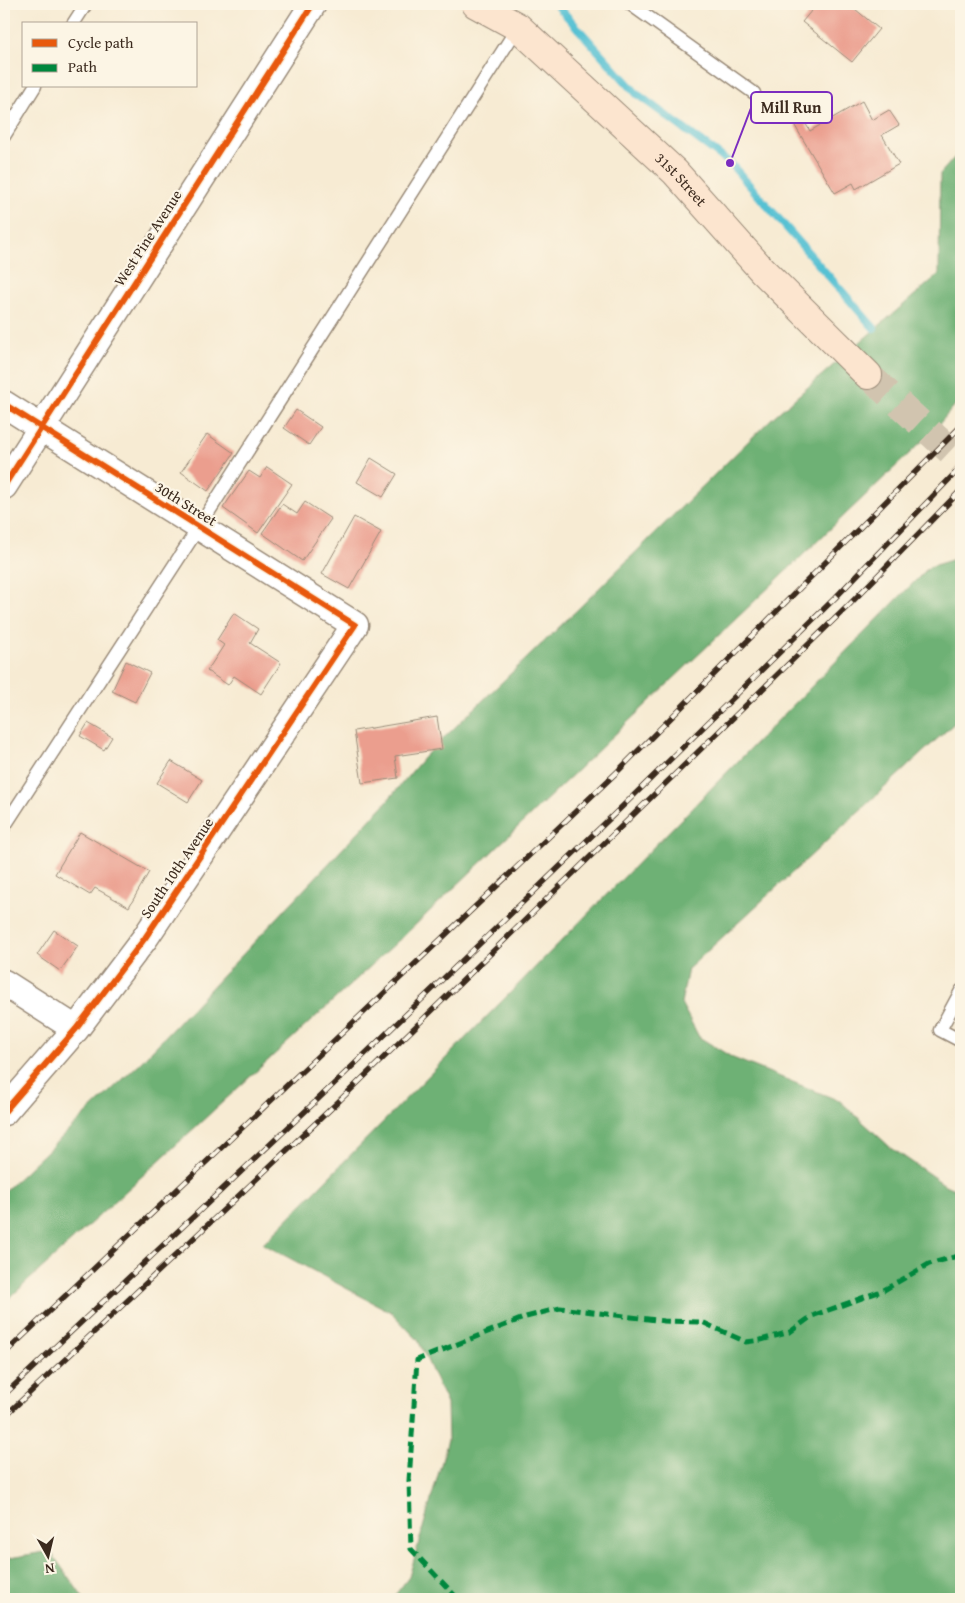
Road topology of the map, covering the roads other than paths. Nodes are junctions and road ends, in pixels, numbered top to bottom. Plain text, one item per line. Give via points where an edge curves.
1 (86, 4) edge
2 (313, 4) edge
3 (476, 4) edge
4 (630, 4) edge
5 (74, 22) edge
6 (518, 27) junction
7 (34, 88) edge
8 (754, 93) dead end
9 (4, 136) edge
10 (868, 375) tunnel mouth
11 (4, 404) edge
12 (41, 428) junction
13 (4, 486) edge
14 (199, 527) junction
15 (355, 625) joint
16 (4, 827) edge
17 (4, 983) edge
18 (961, 991) edge
19 (76, 1029) junction
20 (961, 1041) edge
21 (4, 1112) edge

1 - 5 lane
2 - 12 street, West Pine Avenue
3 - 6 main road, 31st Street
4 - 8 lane
6 - 10 main road, 31st Street via 675,172 762,270
6 - 14 lane
7 - 9 lane
11 - 12 street, 30th Street
12 - 13 street, West Pine Avenue
12 - 14 street, 30th Street
14 - 15 street, 30th Street
14 - 16 lane
15 - 19 street, South 10th Avenue via 145,938
17 - 19 street
18 - 20 lane via 940,1030
19 - 21 street, South 10th Avenue

